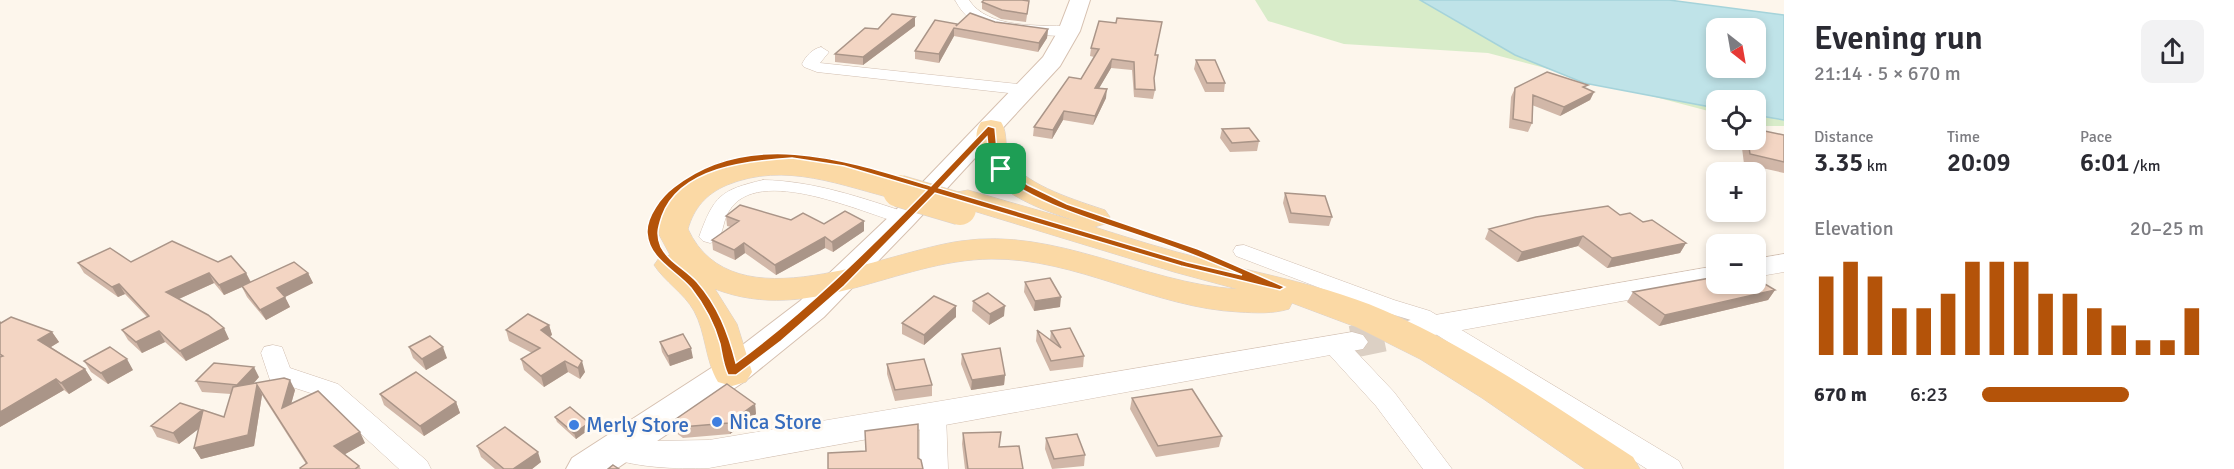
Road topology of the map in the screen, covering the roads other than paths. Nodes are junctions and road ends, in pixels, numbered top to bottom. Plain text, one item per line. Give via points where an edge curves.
1 (962, 0) edge
2 (1080, 0) edge
3 (1069, 31) junction
4 (821, 52) dead end
5 (1027, 90) junction
6 (991, 128) junction
7 (904, 197) junction
8 (1244, 251) dead end
9 (694, 257) junction
10 (1784, 263) edge
11 (1766, 266) edge
12 (1706, 277) edge
13 (841, 283) junction
14 (1278, 294) junction
15 (1429, 326) junction
16 (1343, 344) joint
17 (273, 353) dead end
18 (732, 372) junction
19 (933, 414) junction
20 (618, 448) junction
21 (417, 469) edge
22 (586, 469) edge
23 (934, 469) edge
24 (1438, 469) edge
25 (1578, 469) edge
26 (1618, 469) edge
27 (1669, 469) edge

1 - 3 street via 970,12 994,24
2 - 3 main road
3 - 5 main road via 1052,61
4 - 5 street via 810,64
5 - 6 main road
6 - 7 main road
6 - 14 main road via 995,159 1012,178 1064,206 1195,251
7 - 9 main road via 810,166 769,165 734,172 702,186 675,218 675,240 683,252
7 - 13 main road
7 - 14 main road, bridge via 964,204 1179,276
8 - 15 street via 1422,316
9 - 13 main road via 728,280 761,289
9 - 18 main road
10 - 11 street
12 - 15 street
13 - 14 main road via 964,249 1020,251 1089,264 1196,296 1219,299
13 - 18 main road
14 - 25 main road via 1406,356
14 - 26 main road via 1342,306 1421,343
15 - 27 street
16 - 19 street
16 - 24 street
17 - 21 street via 279,374 330,390
18 - 20 main road
19 - 20 street via 709,454 663,457
19 - 23 street
20 - 22 main road

